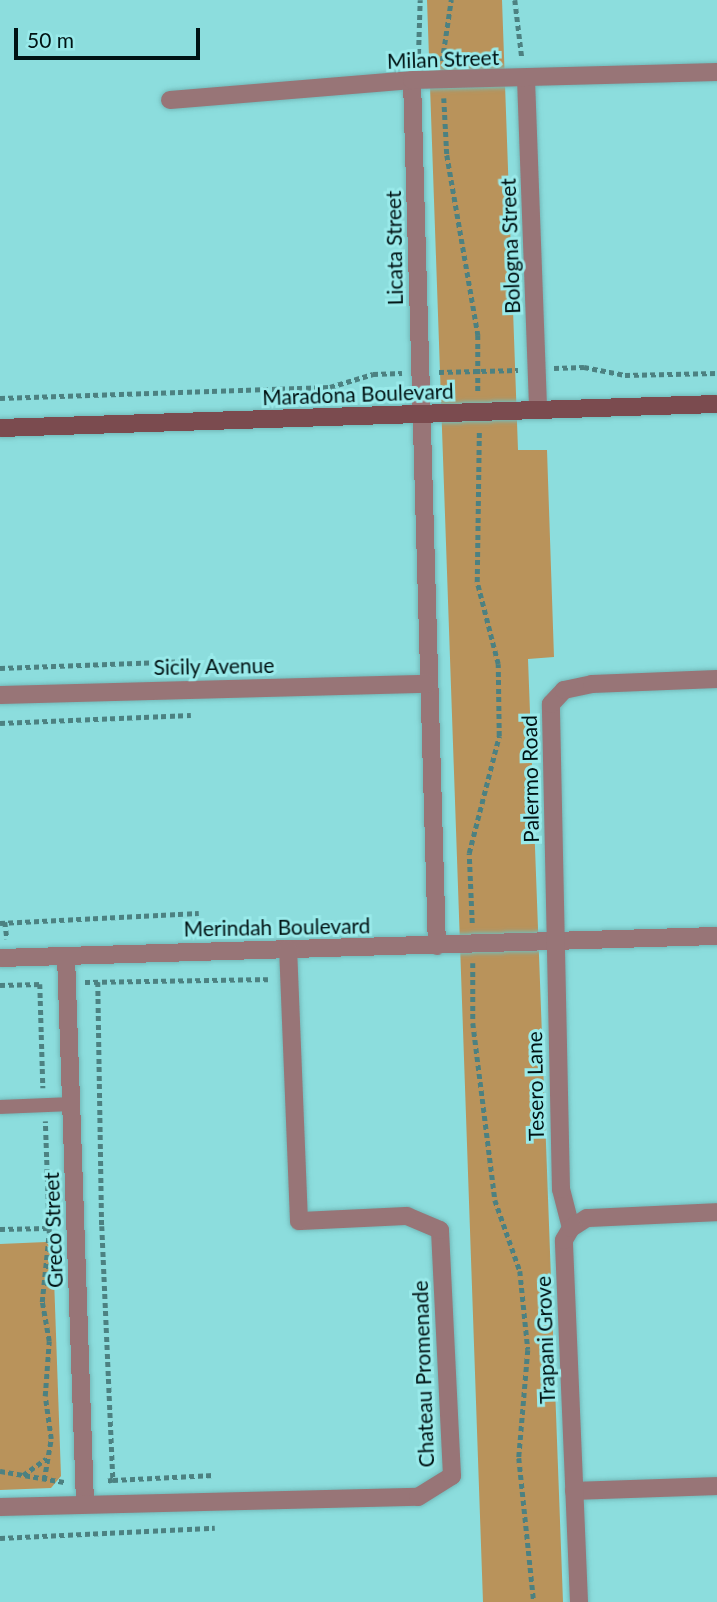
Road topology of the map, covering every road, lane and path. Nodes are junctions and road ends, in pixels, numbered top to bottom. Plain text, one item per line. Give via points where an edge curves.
1 (420, 0) edge
2 (451, 0) edge
3 (515, 0) edge
4 (717, 72) edge
5 (526, 79) junction
6 (412, 80) junction
7 (443, 80) junction
8 (170, 100) dead end
9 (537, 369) junction
10 (478, 371) junction
11 (418, 373) junction
12 (717, 373) edge
13 (0, 398) edge
14 (717, 404) edge
15 (538, 410) junction
16 (479, 412) junction
17 (420, 414) junction
18 (0, 428) edge
19 (190, 661) dead end
20 (0, 668) edge
21 (717, 679) edge
22 (428, 684) junction
23 (0, 695) edge
24 (191, 715) dead end
25 (0, 723) edge
26 (199, 913) dead end
27 (0, 923) edge
28 (717, 936) edge
29 (554, 942) junction
30 (473, 945) junction
31 (437, 946) junction
32 (288, 949) junction
33 (66, 956) junction
34 (0, 958) edge
35 (289, 979) junction
36 (68, 981) junction
37 (98, 982) junction
38 (0, 985) edge
39 (71, 1104) junction
40 (0, 1107) edge
41 (717, 1212) edge
42 (571, 1228) junction
43 (0, 1229) edge
44 (46, 1459) junction
45 (0, 1471) edge
46 (23, 1475) junction
47 (214, 1475) dead end
48 (44, 1480) junction
49 (113, 1480) junction
50 (62, 1482) dead end
51 (102, 1482) dead end
52 (717, 1486) edge
53 (574, 1491) junction
54 (85, 1504) junction
55 (0, 1507) edge
56 (215, 1528) dead end
57 (0, 1538) edge
58 (534, 1602) edge
59 (579, 1602) edge

1 - 6 path via 422,51
2 - 7 path via 441,44
3 - 5 path
4 - 5 street, Milan Street
5 - 7 street, Milan Street
5 - 9 street, Bologna Street
6 - 7 street, Milan Street
6 - 8 street, Milan Street
6 - 11 street, Licata Street
7 - 10 path via 447,155 478,335
9 - 10 path
9 - 12 path via 584,367 625,375
9 - 15 street, Bologna Street
10 - 11 path
10 - 16 path
11 - 13 path via 373,374 330,387
11 - 17 street, Licata Street
14 - 15 street, Maradona Boulevard
15 - 16 street, Maradona Boulevard
16 - 17 street, Maradona Boulevard
16 - 30 path via 477,582 498,664 499,736 468,853
17 - 18 street, Maradona Boulevard
17 - 22 street, Licata Street
19 - 20 path
21 - 29 street, Palermo Road via 592,684 564,690 551,705
22 - 23 street, Sicily Avenue
22 - 31 street, Licata Street
24 - 25 path
26 - 27 path
28 - 29 street, Merindah Boulevard
29 - 30 street, Merindah Boulevard
29 - 42 street, Tesero Lane via 561,1189
30 - 31 street, Merindah Boulevard
30 - 58 path via 473,1023 495,1200 520,1271 528,1349 519,1458
31 - 32 street, Merindah Boulevard
32 - 33 street, Merindah Boulevard
32 - 35 street, Chateau Promenade
33 - 34 street, Merindah Boulevard
33 - 36 street, Greco Street
35 - 37 path
35 - 54 street, Chateau Promenade via 299,1222 407,1216 440,1230 452,1476 418,1497
36 - 37 path
36 - 38 path
36 - 39 street, Greco Street
37 - 49 path
39 - 40 lane
39 - 54 street, Greco Street
41 - 42 street via 587,1218
42 - 53 street, Trapani Grove via 564,1240
43 - 44 path via 48,1228 42,1302 51,1439
44 - 46 path
44 - 48 path
45 - 46 path
46 - 48 path
47 - 49 path
48 - 50 path
49 - 51 path
52 - 53 street
53 - 59 street, Trapani Grove
54 - 55 street, Chateau Promenade
56 - 57 path

